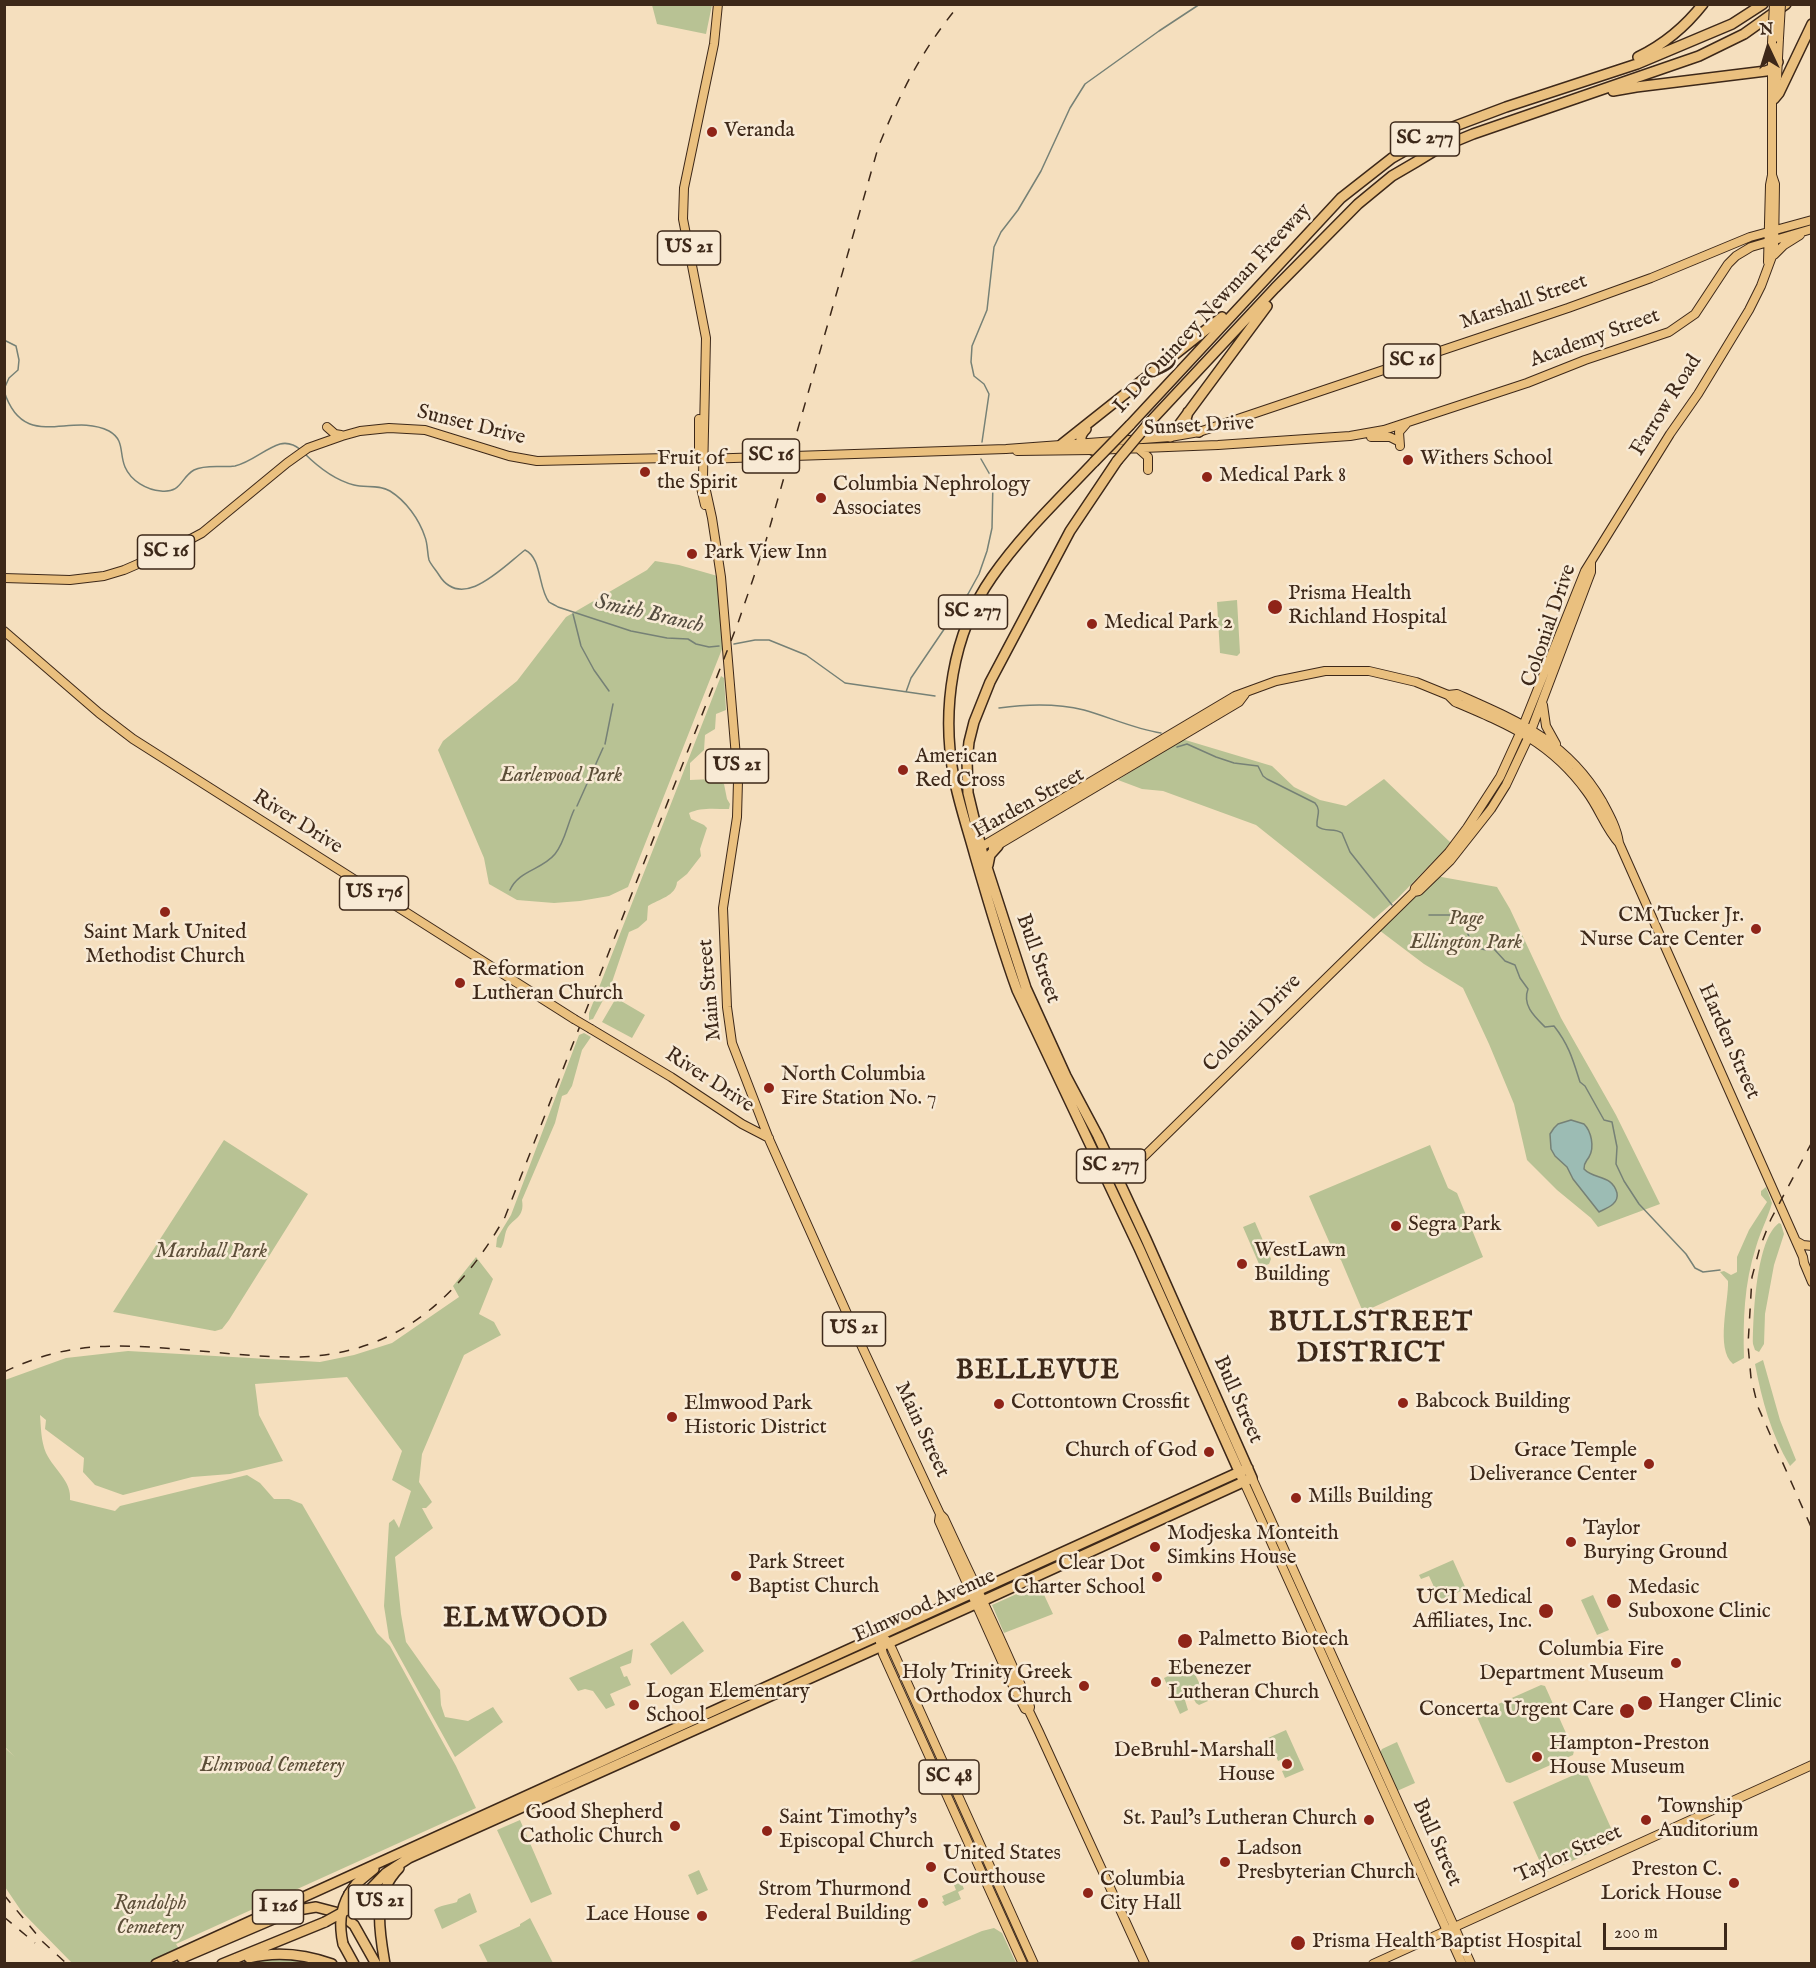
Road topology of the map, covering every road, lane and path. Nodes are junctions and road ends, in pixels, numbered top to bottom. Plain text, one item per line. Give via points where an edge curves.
1 (718, 4) edge
2 (724, 4) edge
3 (1703, 4) edge
4 (1763, 4) edge
5 (1774, 4) edge
6 (1781, 4) edge
7 (1786, 4) edge
8 (1812, 24) edge
9 (715, 37) junction
10 (1776, 41) junction
11 (1797, 55) junction
12 (1774, 63) junction
13 (1601, 76) junction
14 (1774, 96) junction
15 (1533, 113) junction
16 (1812, 220) edge
17 (1808, 230) edge
18 (1772, 231) junction
19 (1772, 241) junction
20 (1726, 247) junction
21 (1732, 259) junction
22 (1283, 260) junction
23 (1769, 263) junction
24 (1297, 266) junction
25 (1107, 409) junction
26 (1188, 412) junction
27 (1413, 420) junction
28 (1392, 427) joint
29 (1199, 432) junction
30 (1357, 435) junction
31 (342, 436) junction
32 (1170, 437) junction
33 (323, 442) junction
34 (1081, 442) junction
35 (1062, 444) junction
36 (1202, 446) junction
37 (1163, 447) junction
38 (1138, 448) junction
39 (1006, 449) junction
40 (1093, 450) junction
41 (701, 459) junction
42 (1148, 470) dead end
43 (1592, 562) junction
44 (4, 578) edge
45 (4, 631) edge
46 (1245, 694) junction
47 (1543, 699) junction
48 (1523, 728) junction
49 (1531, 733) junction
50 (1560, 750) junction
51 (1619, 843) junction
52 (998, 846) junction
53 (980, 852) junction
54 (989, 876) junction
55 (1414, 892) junction
56 (769, 1139) junction
57 (1119, 1181) junction
58 (1796, 1241) junction
59 (1812, 1246) edge
60 (1803, 1257) junction
61 (1812, 1268) edge
62 (1812, 1282) edge
63 (1246, 1475) junction
64 (975, 1591) junction
65 (980, 1603) junction
66 (880, 1634) junction
67 (884, 1645) junction
68 (610, 1762) junction
69 (1812, 1765) edge
70 (428, 1844) junction
71 (402, 1852) junction
72 (418, 1854) junction
73 (1450, 1928) junction
74 (156, 1964) edge
75 (170, 1964) edge
76 (222, 1964) edge
77 (229, 1964) edge
78 (332, 1964) edge
79 (354, 1964) edge
80 (376, 1964) edge
81 (385, 1964) edge
82 (1023, 1964) edge
83 (1034, 1964) edge
84 (1143, 1964) edge
85 (1374, 1964) edge
86 (1462, 1964) edge
87 (1471, 1964) edge

1 - 9 main road, US 21
2 - 9 main road, US 21
3 - 13 highway via 1670,38
4 - 13 highway, I. DeQuincey Newman Freeway / SC 277 via 1732,24
5 - 10 main road, Farrow Road, bridge
6 - 10 main road, Farrow Road, bridge
7 - 15 highway, I. DeQuincey Newman Freeway / SC 277 via 1744,34 1699,56
8 - 11 highway
9 - 41 main road, US 21 via 683,208 704,331 698,447
10 - 12 main road, Farrow Road
11 - 12 highway
11 - 14 highway
12 - 14 main road, Farrow Road
12 - 15 highway via 1636,87
13 - 22 highway, I. DeQuincey Newman Freeway / SC 277 via 1506,107 1408,148 1341,198
14 - 18 main road, Farrow Road
15 - 24 highway, I. DeQuincey Newman Freeway / SC 277 via 1439,148 1392,176 1358,204
16 - 18 main road, SC 16
17 - 19 main road, Academy Street / SC 16
17 - 23 main road via 1784,245
18 - 19 main road, Farrow Road
18 - 20 main road, Marshall Street / SC 16
19 - 21 main road, Academy Street / SC 16 via 1751,247
19 - 23 main road, Farrow Road
20 - 21 main road
20 - 29 main road, Marshall Street / SC 16 via 1568,308
21 - 27 main road, Academy Street / SC 16 via 1695,314 1669,332
22 - 25 highway via 1220,320
22 - 53 highway, I. DeQuincey Newman Freeway / SC 277, bridge via 1031,529 992,577 965,630 952,681 949,724 959,801
23 - 43 main road, Farrow Road via 1749,310
24 - 26 highway
24 - 53 highway, I. DeQuincey Newman Freeway / SC 277, bridge via 1148,424 1117,461 1070,531 990,682 974,722 967,785
25 - 34 highway via 1082,432
25 - 35 highway
26 - 29 highway via 1188,426
26 - 32 highway
27 - 28 main road, Academy Street / SC 16
27 - 30 main road via 1400,429 1399,443 1390,437
28 - 30 main road, Sunset Drive / SC 16
29 - 32 main road, Marshall Street / SC 16
29 - 36 main road via 1196,438
30 - 36 main road, Sunset Drive / SC 16
31 - 33 main road, Sunset Drive / SC 16
31 - 33 main road via 327,427
31 - 41 main road, Sunset Drive / SC 16 via 378,429 425,430 509,456 537,460
32 - 34 main road, Sunset Drive / SC 16
32 - 37 main road
33 - 44 main road, Sunset Drive / SC 16 via 303,452 202,533 124,570 70,580
34 - 35 main road, Sunset Drive / SC 16
34 - 40 highway
35 - 39 main road, Sunset Drive / SC 16 via 1042,442
36 - 37 main road, Sunset Drive / SC 16
37 - 38 main road, Sunset Drive / SC 16
38 - 40 main road, Sunset Drive / SC 16
38 - 42 main road via 1148,457
39 - 40 main road, Sunset Drive / SC 16 via 1025,453
39 - 41 main road, Sunset Drive / SC 16
41 - 56 main road, Main Street / US 21 via 724,608 738,781 737,817 723,908 728,1022 738,1062
43 - 47 main road, Colonial Drive
43 - 48 main road, Colonial Drive via 1585,571
45 - 56 main road, River Drive / US 176, bridge via 133,739
46 - 48 main road, Harden Street via 1293,676 1337,670 1369,671 1448,695 1455,702
46 - 52 main road, Harden Street via 1239,702
46 - 53 main road, Harden Street via 1220,704
47 - 49 main road, Colonial Drive
47 - 50 main road via 1546,726
48 - 49 main road, Harden Street
48 - 55 main road, Colonial Drive via 1484,803
49 - 50 main road, Harden Street
49 - 51 main road, Harden Street via 1581,784
49 - 55 main road, Colonial Drive via 1491,809 1450,861
50 - 51 main road, Harden Street via 1594,789
51 - 58 main road, Harden Street
52 - 53 main road, Harden Street
52 - 54 highway via 989,857
53 - 54 highway, Bull Street / SC 277
53 - 63 highway, Bull Street / SC 277 via 1002,948 1017,990
54 - 57 highway, Bull Street / SC 277 via 1026,988
55 - 57 main road, Colonial Drive
56 - 64 main road, Main Street / US 21
57 - 63 highway, Bull Street / SC 277
58 - 59 main road
58 - 60 main road, Harden Street
60 - 61 main road, Harden Street
60 - 62 main road, Harden Street
63 - 64 highway, Elmwood Avenue
63 - 65 highway, Elmwood Avenue
63 - 73 main road, Bull Street
64 - 65 main road, Main Street / US 21
64 - 66 highway, Elmwood Avenue
65 - 67 highway, Elmwood Avenue
65 - 84 main road, Main Street via 1012,1684 1029,1711
66 - 67 main road, SC 48
66 - 68 highway, Elmwood Avenue
67 - 68 highway, Elmwood Avenue
67 - 82 main road, SC 48
67 - 83 main road, SC 48
68 - 70 highway, I 126
69 - 73 main road, Taylor Street
70 - 71 highway, I 126
70 - 72 highway, I 126
71 - 74 highway, I 126
71 - 79 highway, US 21, bridge via 365,1876 349,1894 341,1912 343,1944
72 - 76 highway, I 126, bridge via 386,1873 354,1906
72 - 81 highway, US 21 via 394,1874 380,1900
73 - 85 main road, Taylor Street
73 - 86 main road, Bull Street
73 - 87 main road, Bull Street
75 - 80 highway via 292,1911 316,1907 332,1910 350,1921
77 - 78 highway via 280,1953

